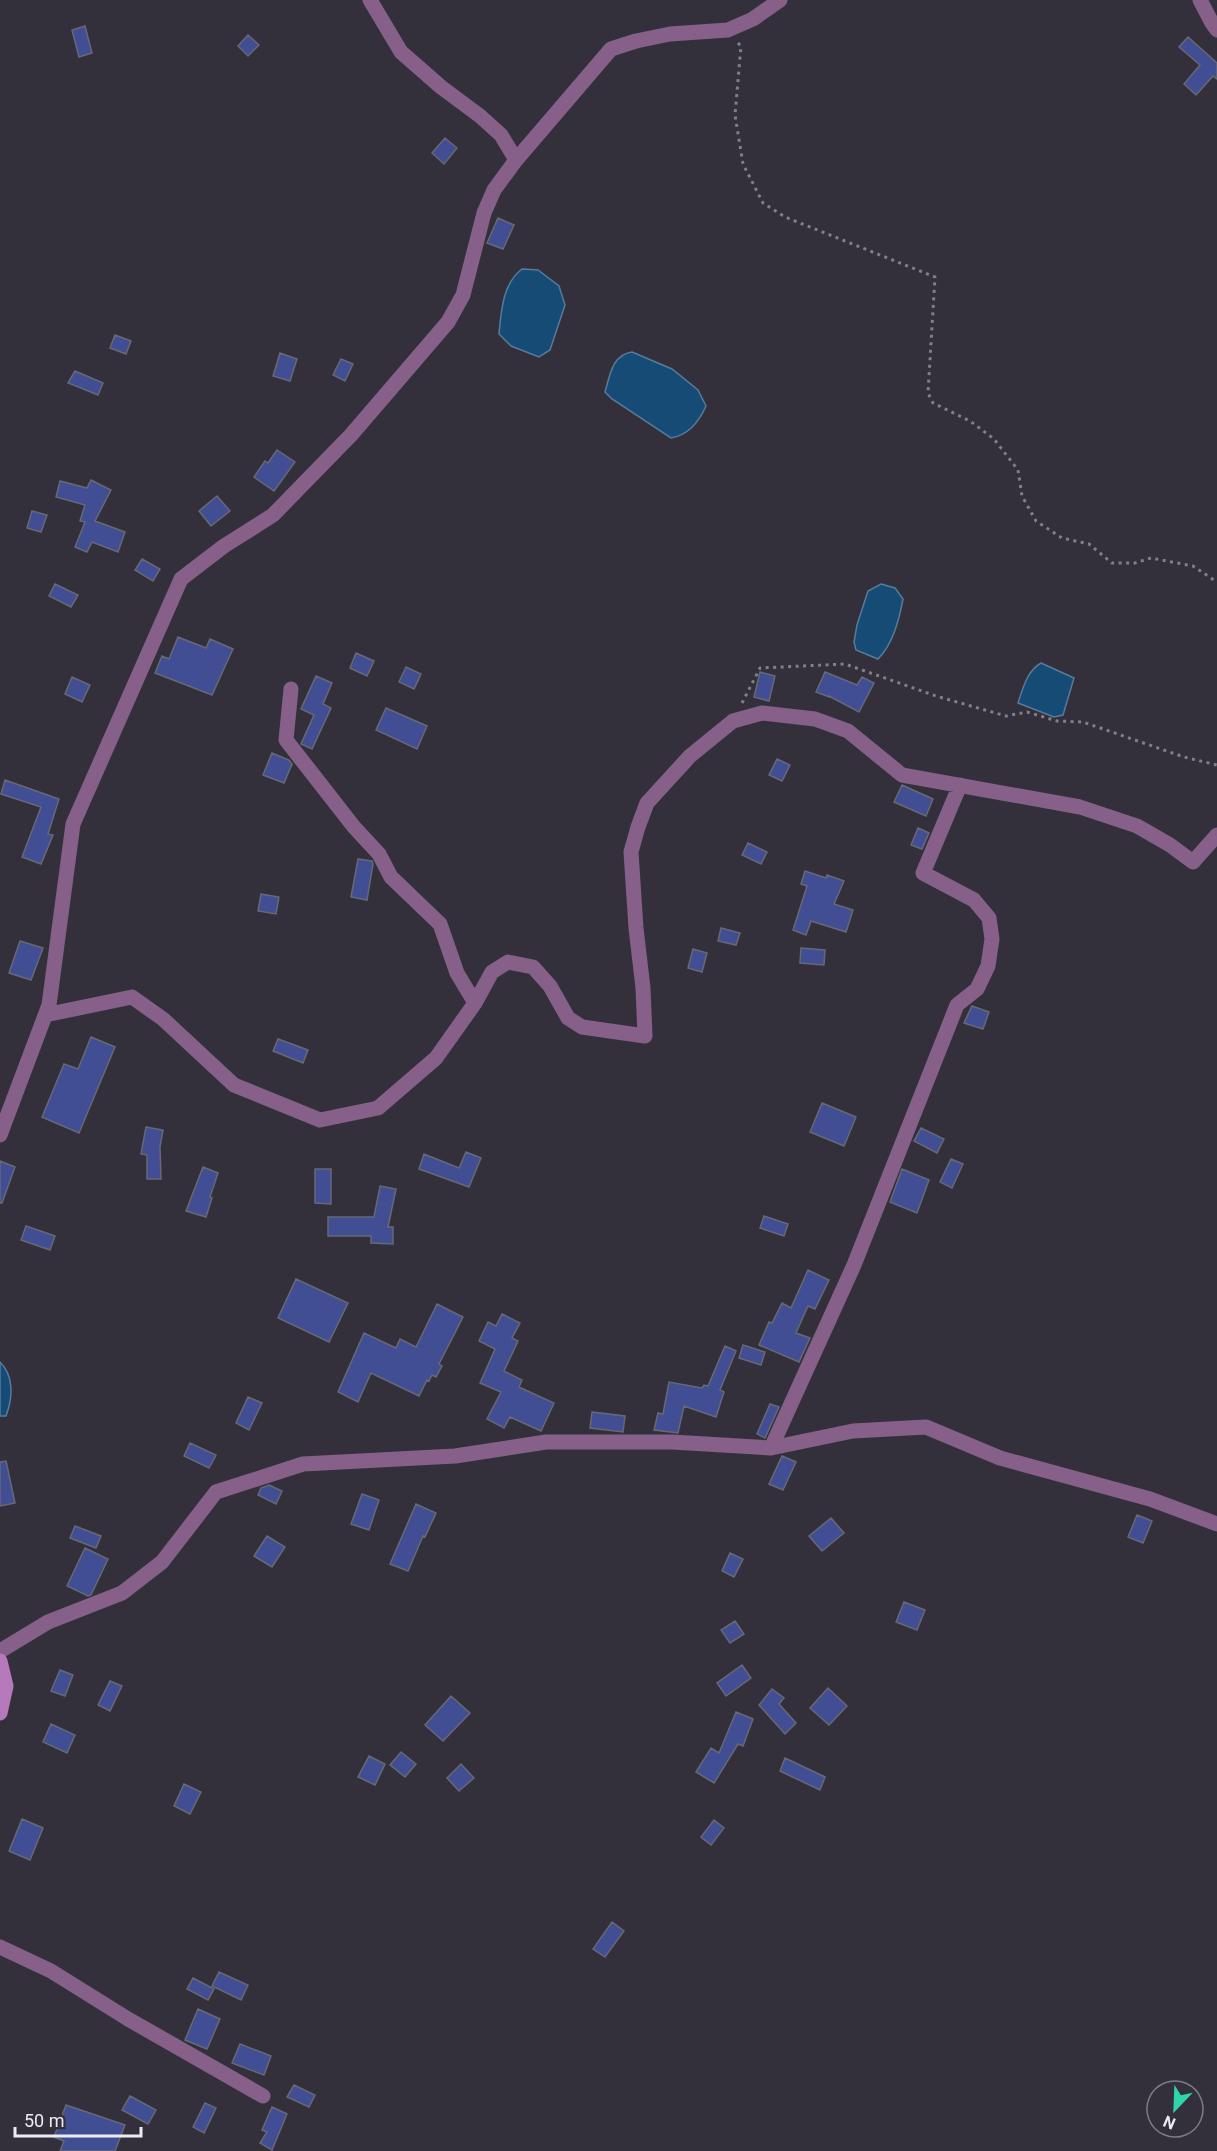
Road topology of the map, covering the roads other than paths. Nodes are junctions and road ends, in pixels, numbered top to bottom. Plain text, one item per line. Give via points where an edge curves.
1 (370, 0) edge
2 (780, 0) edge
3 (1200, 0) edge
4 (1217, 30) edge
5 (516, 160) junction
6 (291, 689) dead end
7 (960, 785) junction
8 (1217, 835) edge
9 (476, 1003) junction
10 (45, 1015) junction
11 (0, 1135) edge
12 (771, 1448) junction
13 (1217, 1524) edge
14 (0, 1651) edge
15 (0, 1661) edge
16 (0, 1713) edge
17 (0, 1947) edge
18 (263, 2096) dead end

1 - 5 street via 401,52 501,135
2 - 5 street via 728,30 670,34 611,49
3 - 4 street
5 - 10 street via 494,189 484,213 464,295 448,322 351,435 273,515 181,579 73,824
6 - 9 street via 286,740 379,854 391,877 440,924 458,973
7 - 8 street via 1080,807 1137,826 1193,861
7 - 9 street via 902,775 848,731 815,719 762,713 733,721 690,756 647,803 631,852 645,1036 582,1027 568,1018 550,986 533,967 508,962 492,972
7 - 12 street via 923,873 974,900 989,918 992,939 988,966 977,989 957,1005 854,1264
9 - 10 street via 436,1058 378,1108 320,1120 234,1085 163,1019 132,997
10 - 11 street
12 - 13 street via 853,1431 926,1427 1000,1458 1150,1498
12 - 14 street via 672,1442 546,1442 455,1456 303,1464 216,1492 162,1562 122,1593 48,1622
15 - 16 main road via 6,1686
17 - 18 street via 51,1971

